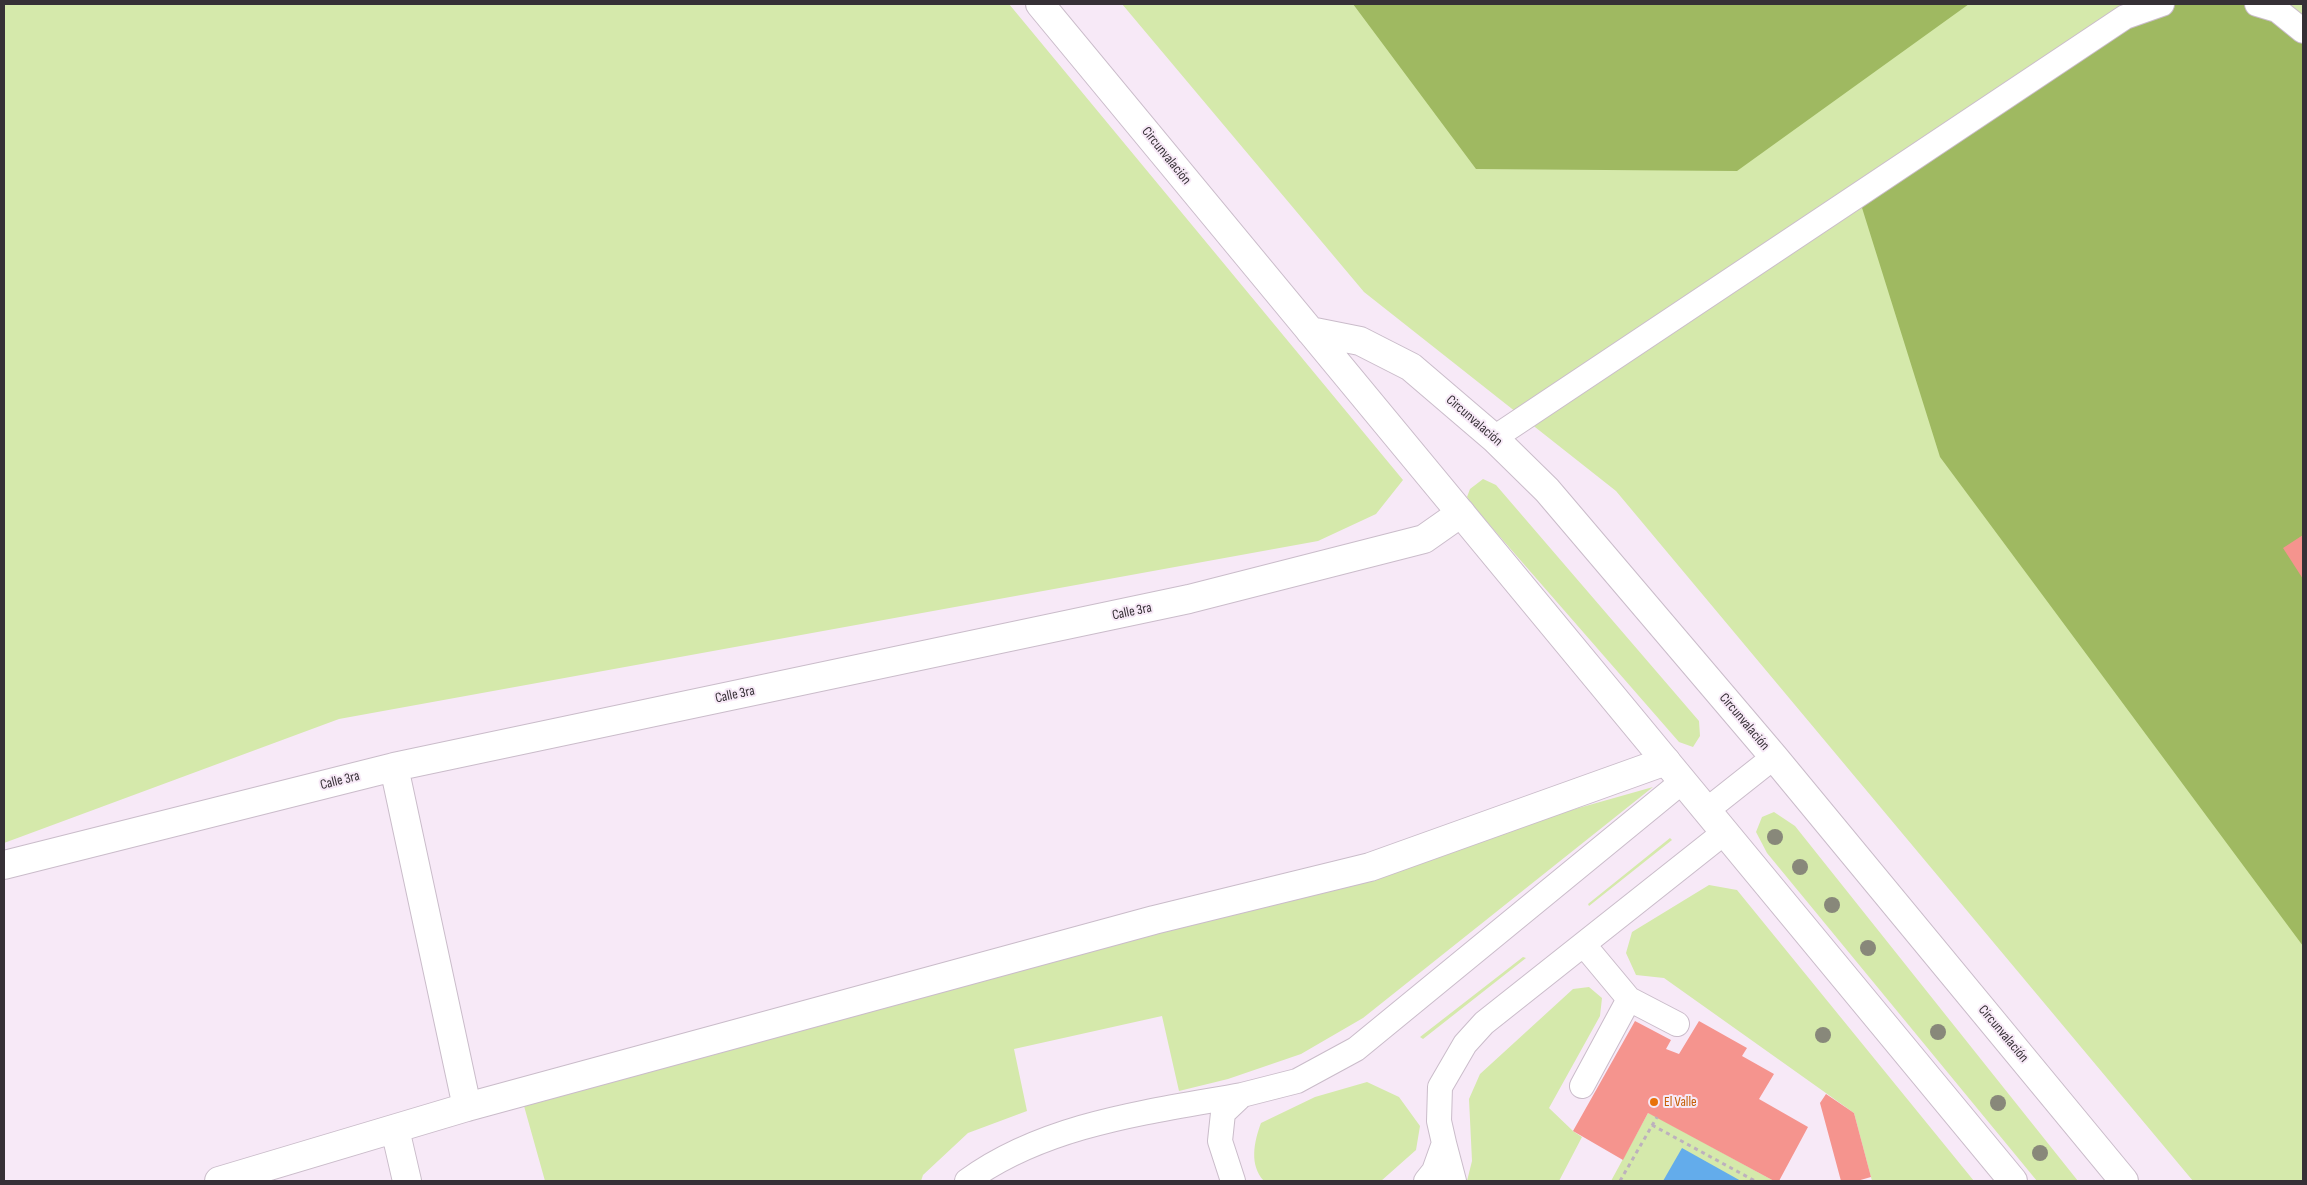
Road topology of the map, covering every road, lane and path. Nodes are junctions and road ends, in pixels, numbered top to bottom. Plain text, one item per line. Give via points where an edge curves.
1 (1040, 4) edge
2 (2162, 4) edge
3 (2257, 4) edge
4 (2303, 31) edge
5 (1310, 331) junction
6 (1494, 438) junction
7 (1461, 513) junction
8 (1774, 757) junction
9 (394, 767) junction
10 (1675, 771) junction
11 (1707, 810) junction
12 (1725, 832) junction
13 (4, 865) edge
14 (1584, 945) junction
15 (1630, 999) junction
16 (1677, 1024) dead end
17 (1582, 1086) dead end
18 (1242, 1095) junction
19 (467, 1107) junction
20 (1657, 1117) dead end
21 (1652, 1125) junction
22 (395, 1129) junction
23 (1444, 1144) junction
24 (219, 1181) edge
25 (407, 1181) edge
26 (967, 1181) edge
27 (1233, 1181) edge
28 (1426, 1181) edge
29 (1454, 1181) edge
30 (1620, 1181) edge
31 (1755, 1181) edge
32 (2014, 1181) edge
33 (2124, 1181) edge

1 - 5 street, Circunvalación
2 - 6 lane via 2125,17
3 - 4 lane via 2277,10
5 - 6 street, Circunvalación via 1360,341 1411,367
5 - 7 street, Circunvalación
6 - 8 street, Circunvalación via 1548,490
7 - 9 street, Calle 3ra via 1424,539 1189,599
7 - 10 street, Circunvalación
8 - 11 lane
8 - 33 street, Circunvalación
9 - 13 street, Calle 3ra
9 - 19 street
10 - 11 street, Circunvalación
10 - 18 lane via 1356,1050 1297,1080
10 - 19 street via 1370,867 1145,922
11 - 12 street, Circunvalación
12 - 14 lane
12 - 32 street, Circunvalación
14 - 15 lane
14 - 23 lane via 1484,1023 1465,1044 1440,1087 1439,1121
15 - 16 lane
15 - 17 lane
18 - 26 lane via 1147,1112 1063,1133 988,1166
18 - 27 lane via 1223,1113 1220,1141
19 - 22 street
20 - 21 path
21 - 30 path
21 - 31 path
22 - 24 street
22 - 25 street
23 - 28 lane
23 - 29 lane

